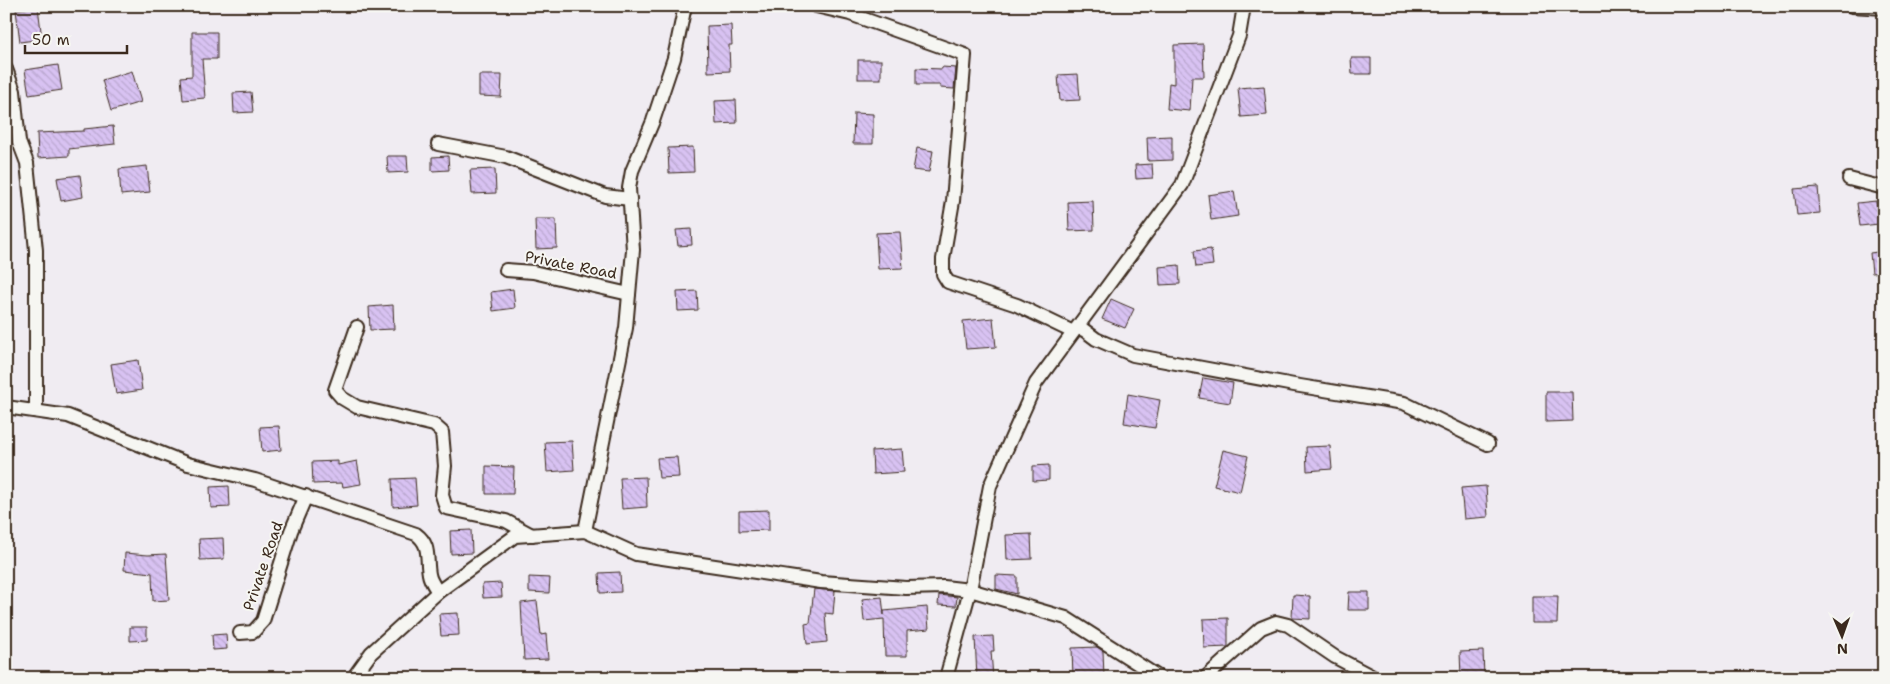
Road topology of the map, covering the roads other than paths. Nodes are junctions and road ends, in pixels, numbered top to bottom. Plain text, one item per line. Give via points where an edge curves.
1 (685, 6) edge
2 (816, 6) edge
3 (1244, 6) edge
4 (1852, 6) edge
5 (1884, 8) edge
6 (6, 69) edge
7 (438, 144) dead end
8 (1849, 179) dead end
9 (1884, 188) edge
10 (630, 199) junction
11 (506, 270) dead end
12 (629, 294) junction
13 (356, 327) dead end
14 (1075, 330) junction
15 (6, 407) edge
16 (36, 411) junction
17 (1488, 444) dead end
18 (306, 496) junction
19 (585, 531) junction
20 (532, 535) junction
21 (970, 590) junction
22 (438, 592) junction
23 (240, 633) dead end
24 (353, 678) edge
25 (946, 678) edge
26 (1160, 678) edge
27 (1204, 678) edge
28 (1375, 678) edge

1 - 10 street via 674,58 632,171
2 - 14 street via 850,14 965,55 943,274 948,282 1016,305
3 - 14 street via 1239,36 1182,185
4 - 5 street
6 - 16 street via 14,91 19,142 27,163 36,250
7 - 10 street via 506,157 605,196
8 - 9 street
10 - 12 street via 633,250
11 - 12 street, Private Road via 533,272
12 - 19 street via 626,328
13 - 20 street via 335,390 357,407 434,425 442,432 446,466 442,495 446,508 506,521
14 - 17 street via 1084,330 1096,339 1133,355 1404,402
14 - 21 street via 1036,383 990,486
15 - 16 street
16 - 18 street via 68,416 188,464
18 - 22 street via 423,539 429,576
18 - 23 street, Private Road via 291,531 263,621 253,632
19 - 20 street
19 - 21 street via 636,554 820,582
20 - 22 street via 516,536
21 - 25 street
21 - 26 street via 1066,618
22 - 24 street via 371,653
27 - 28 street via 1261,628 1276,622 1288,624 1335,657

